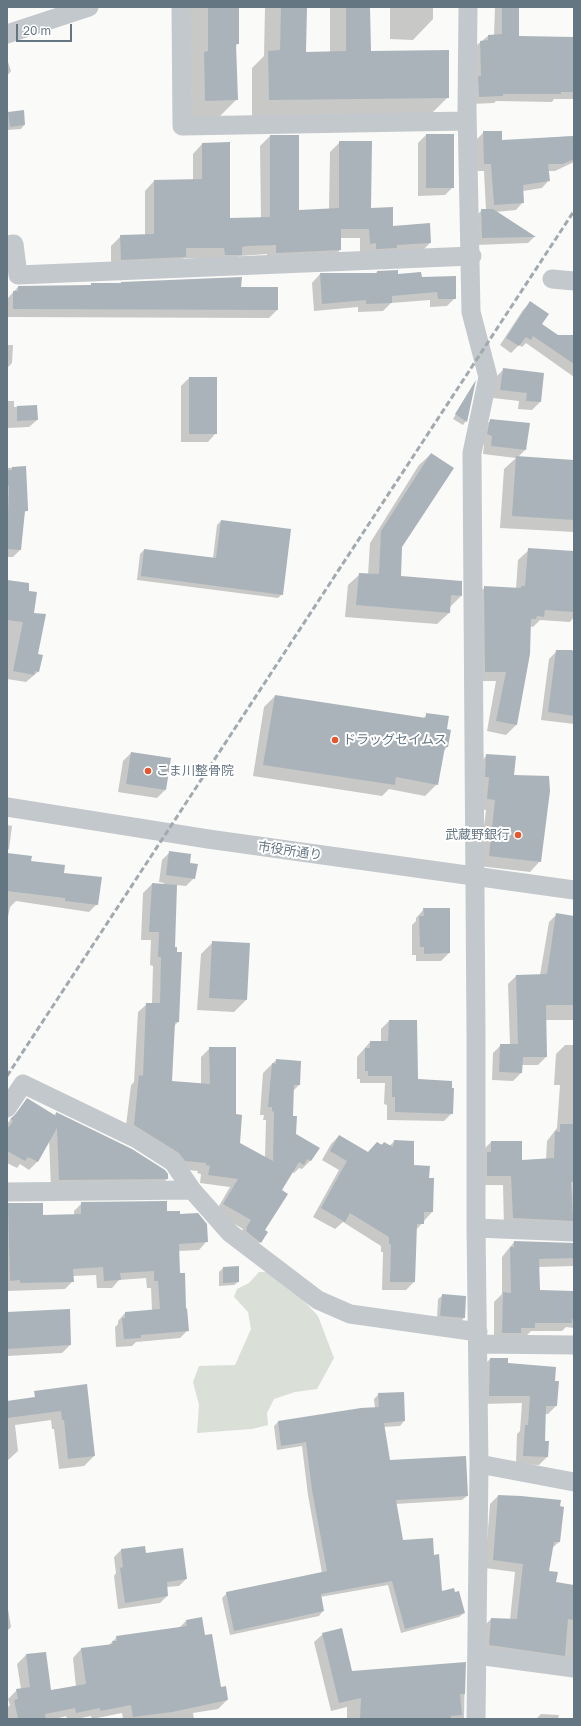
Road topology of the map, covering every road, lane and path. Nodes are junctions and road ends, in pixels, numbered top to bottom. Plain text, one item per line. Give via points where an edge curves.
1 (89, 7) edge
2 (180, 7) edge
3 (468, 7) edge
4 (7, 34) edge
5 (468, 121) junction
6 (7, 244) edge
7 (472, 256) junction
8 (552, 279) dead end
9 (574, 281) edge
10 (7, 807) edge
11 (474, 878) junction
12 (574, 890) edge
13 (7, 1108) edge
14 (192, 1190) junction
15 (7, 1192) edge
16 (476, 1228) junction
17 (574, 1232) edge
18 (478, 1338) junction
19 (574, 1345) edge
20 (479, 1464) junction
21 (574, 1482) edge
22 (477, 1655) junction
23 (574, 1668) edge
24 (476, 1719) edge

1 - 4 street
2 - 5 street via 182,126
3 - 5 street
5 - 7 street
6 - 7 street via 14,244 18,275
7 - 11 street via 471,312 488,377 472,453
8 - 9 street
10 - 11 street, 市役所通り
11 - 12 street, 市役所通り
11 - 16 street
13 - 14 street via 23,1084 137,1139 172,1162
14 - 15 street
14 - 18 street via 230,1233 318,1300 350,1314
16 - 17 street
16 - 18 street
18 - 19 street
18 - 20 street
20 - 21 street
20 - 22 street
22 - 23 street
22 - 24 street

